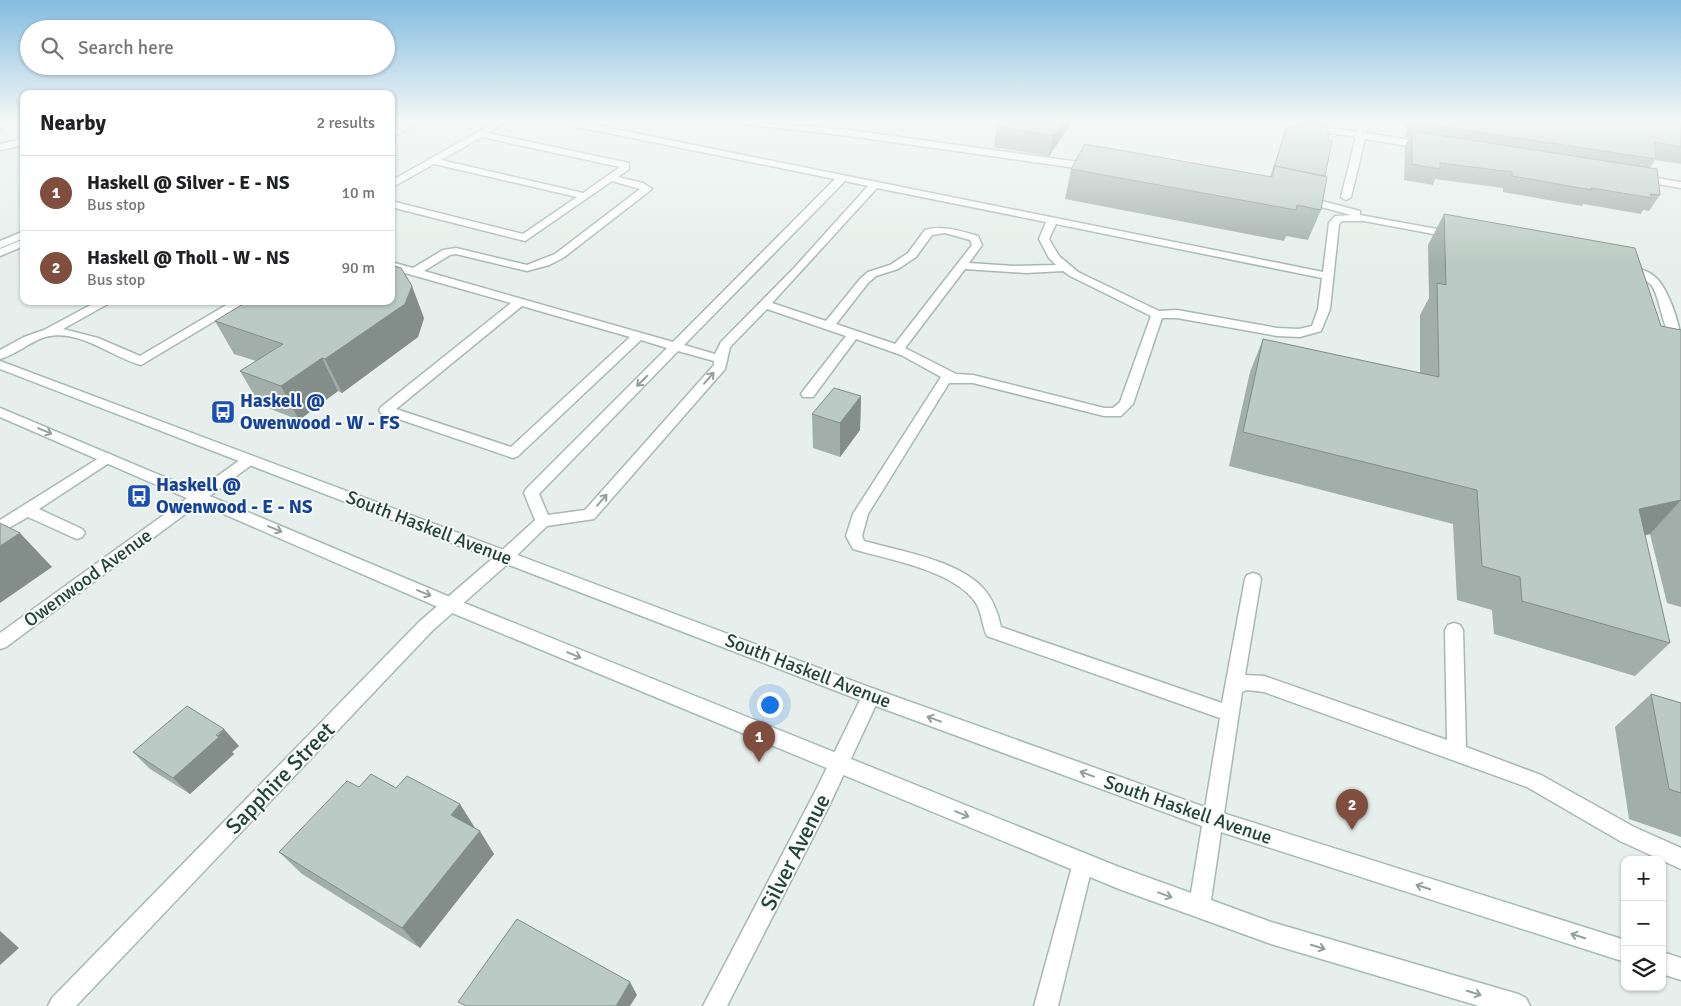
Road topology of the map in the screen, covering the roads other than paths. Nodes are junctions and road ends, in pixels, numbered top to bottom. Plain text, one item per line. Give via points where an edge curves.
1 (419, 169) edge
2 (468, 169) edge
3 (624, 169) edge
4 (799, 169) edge
5 (1353, 169) edge
6 (612, 178) junction
7 (843, 178) junction
8 (1633, 178) edge
9 (395, 183) edge
10 (875, 184) junction
11 (1681, 185) edge
12 (585, 196) junction
13 (1289, 196) edge
14 (1346, 197) dead end
15 (395, 205) edge
16 (1052, 220) junction
17 (1394, 224) junction
18 (20, 236) edge
19 (1470, 238) edge
20 (20, 244) edge
21 (0, 245) edge
22 (0, 253) edge
23 (962, 265) junction
24 (1612, 265) edge
25 (395, 267) edge
26 (1065, 267) junction
27 (414, 272) junction
28 (1328, 276) junction
29 (520, 302) junction
30 (764, 304) junction
31 (99, 305) edge
32 (235, 305) edge
33 (1157, 316) junction
34 (829, 326) junction
35 (45, 333) junction
36 (854, 334) junction
37 (639, 336) junction
38 (1681, 340) edge
39 (676, 346) junction
40 (898, 349) junction
41 (0, 354) edge
42 (720, 359) junction
43 (0, 365) edge
44 (953, 378) junction
45 (808, 394) dead end
46 (0, 412) edge
47 (107, 458) junction
48 (249, 460) junction
49 (198, 497) junction
50 (26, 510) junction
51 (543, 522) junction
52 (0, 527) edge
53 (77, 533) dead end
54 (506, 556) junction
55 (1253, 579) dead end
56 (451, 605) junction
57 (1454, 630) dead end
58 (0, 642) edge
59 (1234, 687) junction
60 (871, 696) junction
61 (1231, 714) junction
62 (1457, 752) junction
63 (838, 764) junction
64 (1213, 820) junction
65 (1681, 859) edge
66 (1083, 863) junction
67 (1199, 907) junction
68 (1621, 950) edge
69 (1666, 964) edge
70 (1681, 968) edge
71 (60, 1006) edge
72 (715, 1006) edge
73 (1046, 1006) edge
74 (1518, 1006) edge

1 - 9 main road
2 - 12 main road
3 - 6 main road
4 - 7 main road
5 - 14 main road
6 - 12 main road
6 - 27 main road via 640,184 647,189 559,256 545,263 527,268 447,252
7 - 10 main road
7 - 39 main road
8 - 11 main road
10 - 16 main road
10 - 30 main road
12 - 15 main road via 525,238
13 - 17 main road
16 - 26 main road via 1044,239 1054,258
16 - 28 main road
17 - 19 main road
17 - 28 main road via 1364,218 1339,218 1334,223
18 - 21 main road
20 - 22 main road
23 - 26 main road via 1015,271
23 - 34 main road via 977,245 974,238 945,230 929,232 912,255 864,281
23 - 40 main road
24 - 38 main road via 1649,277 1658,286 1676,336
25 - 27 main road
26 - 33 main road
27 - 29 main road
28 - 33 main road via 1318,328 1300,333 1277,332 1177,314
29 - 37 main road
29 - 37 main road via 386,410 513,453
30 - 34 main road
30 - 42 main road via 725,345
31 - 35 main road
32 - 35 main road via 141,361 70,332
33 - 44 main road via 1126,404 1116,413 973,379
34 - 36 main road
35 - 41 main road
36 - 40 main road
36 - 45 main road
37 - 39 main road
39 - 42 main road
39 -> 51 main road via 531,493
40 - 44 main road
51 -> 42 main road via 588,515 720,366
43 - 48 main road, South Haskell Avenue
44 - 61 main road via 944,380 862,514 854,536 860,545 940,570 971,586 986,604 993,631
46 -> 47 main road
47 - 49 main road
47 - 50 main road
48 - 49 main road, Owenwood Avenue
48 - 54 main road, South Haskell Avenue
49 -> 56 main road
49 - 58 main road, Owenwood Avenue
50 - 52 main road
50 - 53 main road
51 - 54 main road, Sapphire Street
54 - 56 main road, Sapphire Street
54 - 60 main road, South Haskell Avenue
55 - 59 main road
56 -> 63 main road
56 - 71 main road, Sapphire Street via 426,626
57 - 62 main road
59 - 61 main road
59 - 62 main road via 1248,682 1264,684
60 - 63 main road, Silver Avenue
64 -> 60 main road, South Haskell Avenue
61 - 64 main road
62 - 65 main road via 1534,781 1620,830
63 -> 66 main road
63 - 72 main road, Silver Avenue
64 - 67 main road
68 -> 64 main road, South Haskell Avenue
66 -> 67 main road
66 - 73 main road
67 -> 74 main road via 1271,933
69 - 70 main road

